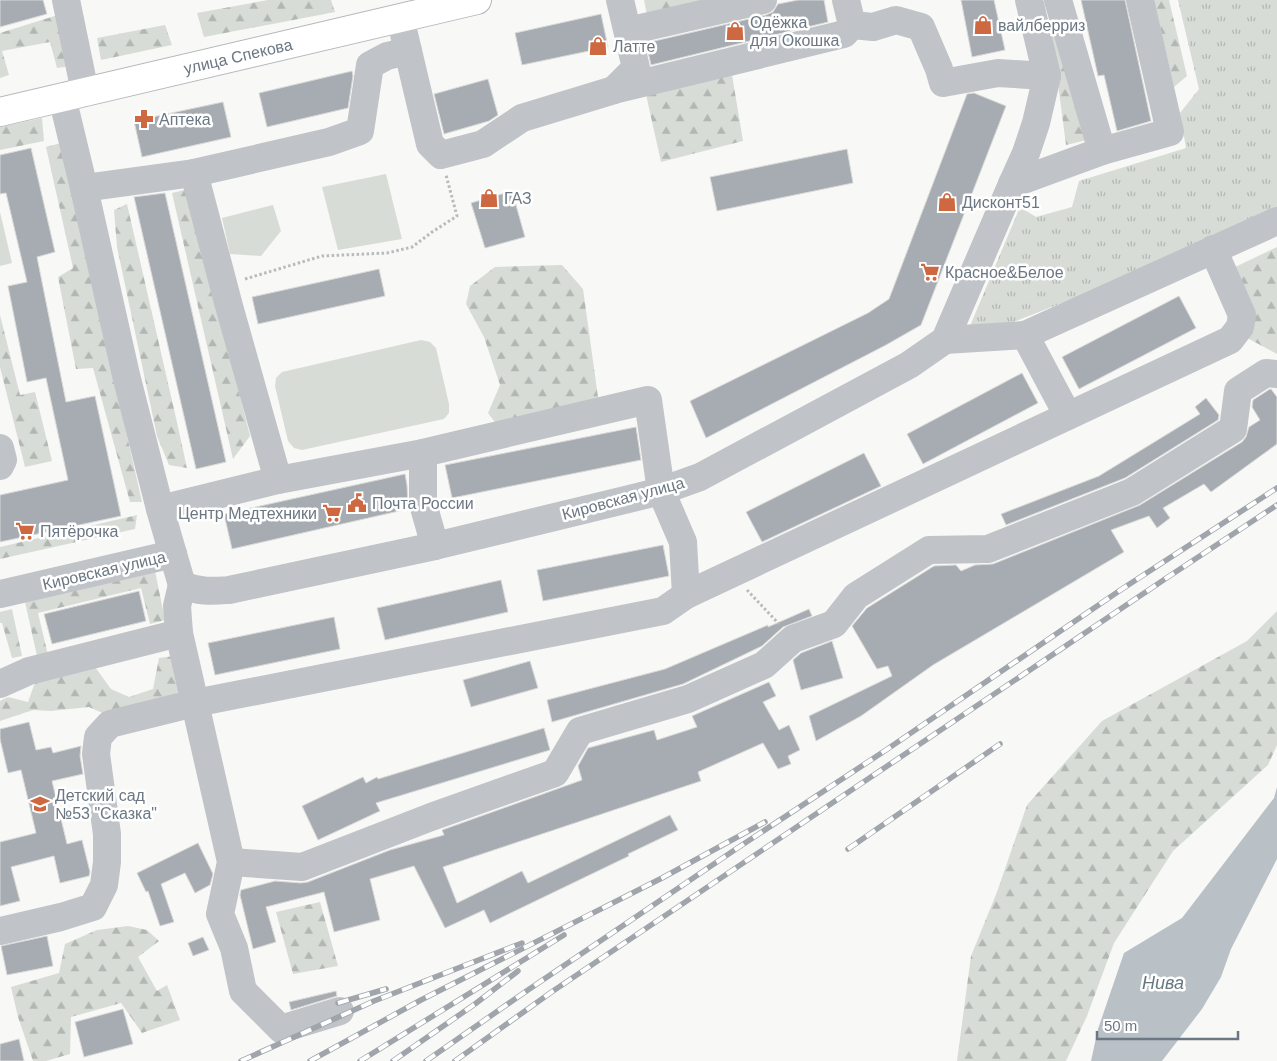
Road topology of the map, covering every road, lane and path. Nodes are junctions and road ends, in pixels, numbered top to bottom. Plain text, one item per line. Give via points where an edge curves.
1 (66, 0) edge
2 (477, 0) edge
3 (620, 0) edge
4 (763, 0) edge
5 (1029, 0) edge
6 (1058, 0) edge
7 (1140, 0) edge
8 (849, 13) edge
9 (401, 18) junction
10 (628, 31) junction
11 (408, 51) junction
12 (1047, 76) junction
13 (614, 90) junction
14 (73, 94) junction
15 (0, 112) edge
16 (1102, 151) junction
17 (440, 156) junction
18 (194, 173) junction
19 (1012, 184) junction
20 (84, 188) junction
21 (1277, 221) edge
22 (1213, 249) junction
23 (229, 306) junction
24 (1025, 335) junction
25 (945, 340) junction
26 (1277, 374) edge
27 (1068, 416) junction
28 (0, 448) edge
29 (423, 453) junction
30 (0, 466) edge
31 (278, 480) junction
32 (662, 490) junction
33 (160, 509) junction
34 (435, 546) junction
35 (173, 554) junction
36 (182, 584) junction
37 (743, 586) dead end
38 (0, 594) edge
39 (686, 595) junction
40 (178, 634) junction
41 (793, 639) junction
42 (0, 684) edge
43 (195, 703) junction
44 (231, 862) junction
45 (0, 931) edge
46 (340, 1011) dead end

1 - 14 street
2 - 9 main road, улица Спекова
3 - 10 street
4 - 10 street
5 - 12 street
6 - 16 street
7 - 16 street via 1170,132
8 - 12 street via 874,26 896,20 921,27 943,83 998,73
8 - 13 street via 844,34
9 - 11 street
9 - 14 main road, улица Спекова
10 - 13 street via 636,68
11 - 17 street via 430,144
11 - 18 street via 387,56 370,65 360,131 329,142
12 - 19 street via 1029,146
13 - 17 street via 522,118 483,144
14 - 15 main road, улица Спекова
14 - 20 street
16 - 19 street
17 - 23 path via 457,216 412,247 387,253 322,256 238,281
18 - 20 street
18 - 23 street
19 - 25 street
20 - 33 street
21 - 22 street
22 - 24 street
22 - 27 street via 1242,315 1240,328 1230,340
23 - 31 street
24 - 25 street
24 - 27 street
25 - 32 street, Кировская улица via 909,366 700,477
26 - 41 street via 1266,373 1238,391 1232,429 1132,492 988,549 929,550 856,596 834,624
27 - 39 street
28 - 30 street
29 - 31 street
29 - 32 street via 648,400
29 - 34 street via 423,504
31 - 33 street
32 - 34 street, Кировская улица
32 - 39 street via 683,542
33 - 35 street
34 - 36 street, Кировская улица via 229,590 208,591
35 - 36 street, Кировская улица
35 - 38 street, Кировская улица
36 - 40 street via 177,606
37 - 41 path
39 - 43 street via 663,610
40 - 42 street via 28,671
40 - 43 street
41 - 44 street via 764,665 688,699 580,731 555,772 302,867
43 - 44 street
43 - 45 street via 110,724 98,737 96,754 108,834 104,885 93,907
44 - 46 street via 220,914 234,948 243,991 281,1029

